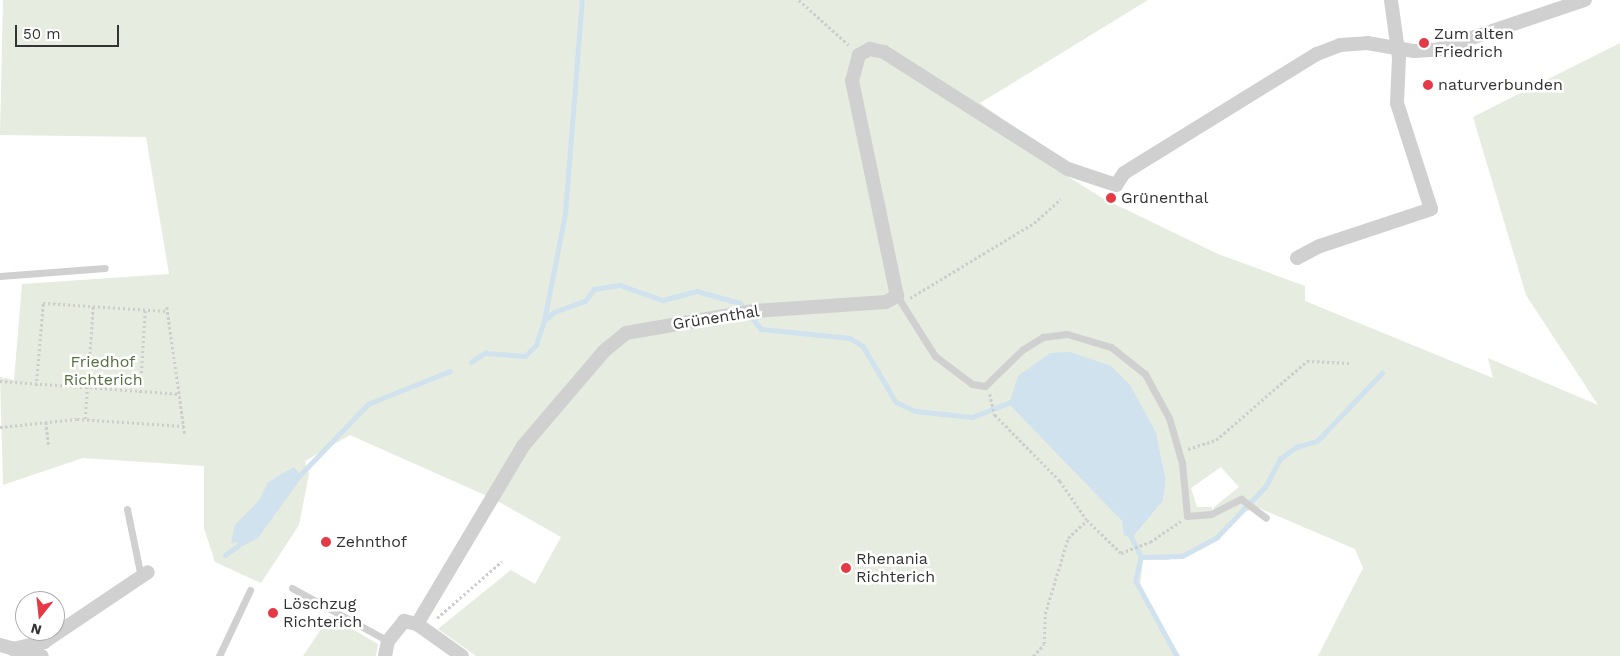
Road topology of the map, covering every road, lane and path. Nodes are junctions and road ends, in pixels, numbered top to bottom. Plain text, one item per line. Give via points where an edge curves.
1 (799, 0) edge
2 (1391, 0) edge
3 (1585, 0) edge
4 (1398, 48) junction
5 (859, 55) junction
6 (1061, 199) dead end
7 (1297, 258) dead end
8 (104, 268) dead end
9 (0, 276) edge
10 (898, 296) junction
11 (93, 306) junction
12 (146, 310) junction
13 (1349, 363) dead end
14 (0, 381) edge
15 (36, 386) junction
16 (87, 390) junction
17 (140, 392) junction
18 (180, 394) junction
19 (991, 401) dead end
20 (85, 419) junction
21 (46, 422) junction
22 (184, 426) junction
23 (0, 427) edge
24 (185, 435) dead end
25 (49, 447) dead end
26 (1180, 452) junction
27 (127, 509) dead end
28 (1187, 516) junction
29 (1266, 518) dead end
30 (1087, 520) junction
31 (502, 560) dead end
32 (145, 574) joint
33 (292, 588) dead end
34 (250, 590) dead end
35 (421, 626) junction
36 (388, 641) junction
37 (6, 647) edge
38 (42, 656) edge
39 (219, 656) edge
40 (385, 656) edge
41 (462, 656) edge
42 (1034, 656) edge

1 - 5 path
2 - 4 street
3 - 4 street via 1452,46 1414,51
4 - 5 street via 1367,42 1340,45 1317,54 1124,173 1116,185 1068,169 884,52 870,49
4 - 7 street via 1397,102 1431,209 1320,246
5 - 10 street via 852,81
6 - 10 path via 1034,223 933,286 903,300
8 - 9 lane
10 - 26 lane via 935,356 972,384 985,386 1022,350 1043,337 1068,334 1111,347 1145,374 1169,418
10 - 35 street, Grünenthal via 886,302 754,312 626,333 604,351 524,446
11 - 12 path
11 - 15 path via 43,303
11 - 16 path
12 - 17 path
12 - 18 path via 167,309
13 - 26 path via 1307,362 1216,440
14 - 15 path
15 - 16 path
16 - 17 path
16 - 20 path
17 - 18 path
18 - 22 path
19 - 30 path via 994,415 1060,481
20 - 21 path
20 - 22 path
21 - 23 path
21 - 25 path
22 - 24 path
26 - 28 lane
27 - 32 lane
28 - 29 lane via 1211,514 1240,499
28 - 30 path via 1127,554
30 - 42 path via 1068,538 1044,614 1044,644
31 - 35 path
32 - 37 street via 44,642
33 - 36 lane
34 - 39 lane
35 - 36 street via 404,621
35 - 41 street
36 - 40 street
37 - 38 street

